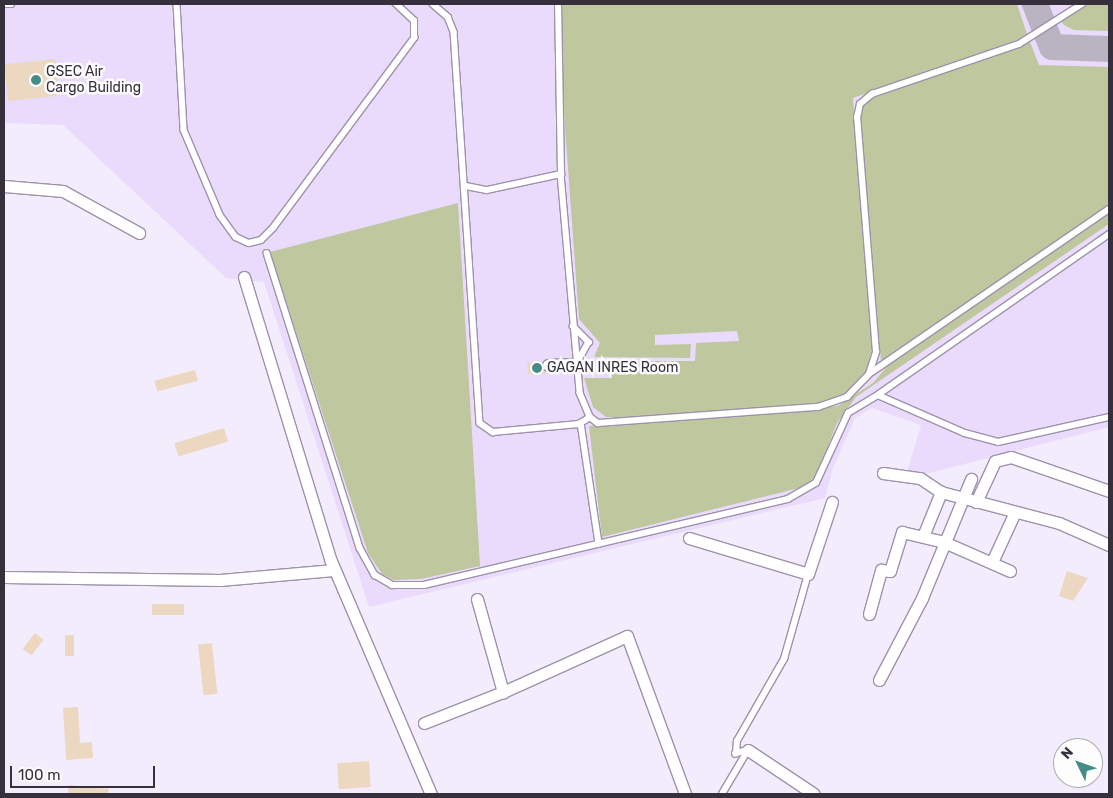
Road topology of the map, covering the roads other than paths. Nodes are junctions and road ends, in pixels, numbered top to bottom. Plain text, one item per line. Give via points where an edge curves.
1 (4, 4) edge
2 (11, 4) edge
3 (177, 4) edge
4 (396, 4) edge
5 (432, 4) edge
6 (558, 4) edge
7 (1082, 4) edge
8 (561, 174) junction
9 (464, 184) junction
10 (4, 186) edge
11 (1109, 209) edge
12 (139, 233) dead end
13 (1109, 234) edge
14 (267, 253) dead end
15 (244, 277) dead end
16 (573, 326) junction
17 (577, 364) junction
18 (548, 365) dead end
19 (870, 373) junction
20 (878, 395) junction
21 (1109, 417) edge
22 (590, 418) junction
23 (582, 423) junction
24 (883, 473) dead end
25 (971, 479) dead end
26 (1109, 491) edge
27 (941, 492) junction
28 (964, 498) junction
29 (832, 502) dead end
30 (976, 502) junction
31 (1015, 512) junction
32 (923, 536) junction
33 (689, 538) dead end
34 (944, 542) junction
35 (599, 544) junction
36 (1109, 544) edge
37 (992, 562) junction
38 (334, 570) junction
39 (1010, 571) dead end
40 (808, 574) junction
41 (4, 577) edge
42 (478, 599) dead end
43 (868, 614) dead end
44 (879, 680) dead end
45 (503, 692) junction
46 (424, 722) dead end
47 (748, 750) junction
48 (431, 794) edge
49 (685, 794) edge
50 (722, 794) edge
51 (814, 794) edge

1 - 2 lane
3 - 4 lane via 184,130 220,215 236,237 250,243 261,240 273,228 414,38 414,21
5 - 9 lane via 448,17 454,32
6 - 8 lane
7 - 19 lane via 1014,46 872,94 860,104 857,118 876,346
8 - 9 lane via 487,190 472,191
8 - 16 lane
9 - 23 lane via 480,424 497,432
10 - 12 street via 63,191
11 - 19 lane
13 - 20 lane
14 - 35 lane via 360,548 375,575 392,585 412,588
15 - 38 street
16 - 17 lane
16 - 17 lane via 589,342
17 - 18 street
17 - 22 lane via 582,406
19 - 22 lane via 846,396 823,406 598,423
20 - 21 lane via 965,433 998,442
20 - 35 lane via 848,413 824,472 801,494
22 - 23 lane
23 - 35 lane
24 - 27 street via 920,478
25 - 28 street
26 - 30 street via 1011,458 995,461
27 - 28 street
27 - 32 street
28 - 30 street
28 - 34 street
29 - 40 street
30 - 31 street
31 - 36 street via 1059,523
31 - 37 street
32 - 34 street
32 - 43 street via 902,532 890,571 881,570
33 - 40 street
34 - 37 street
34 - 44 street via 922,598
37 - 39 street
38 - 41 street via 220,580
38 - 48 street
40 - 47 lane via 784,659 737,741 736,754
42 - 45 street
45 - 46 street
45 - 49 street via 627,636
47 - 50 lane
47 - 51 street

